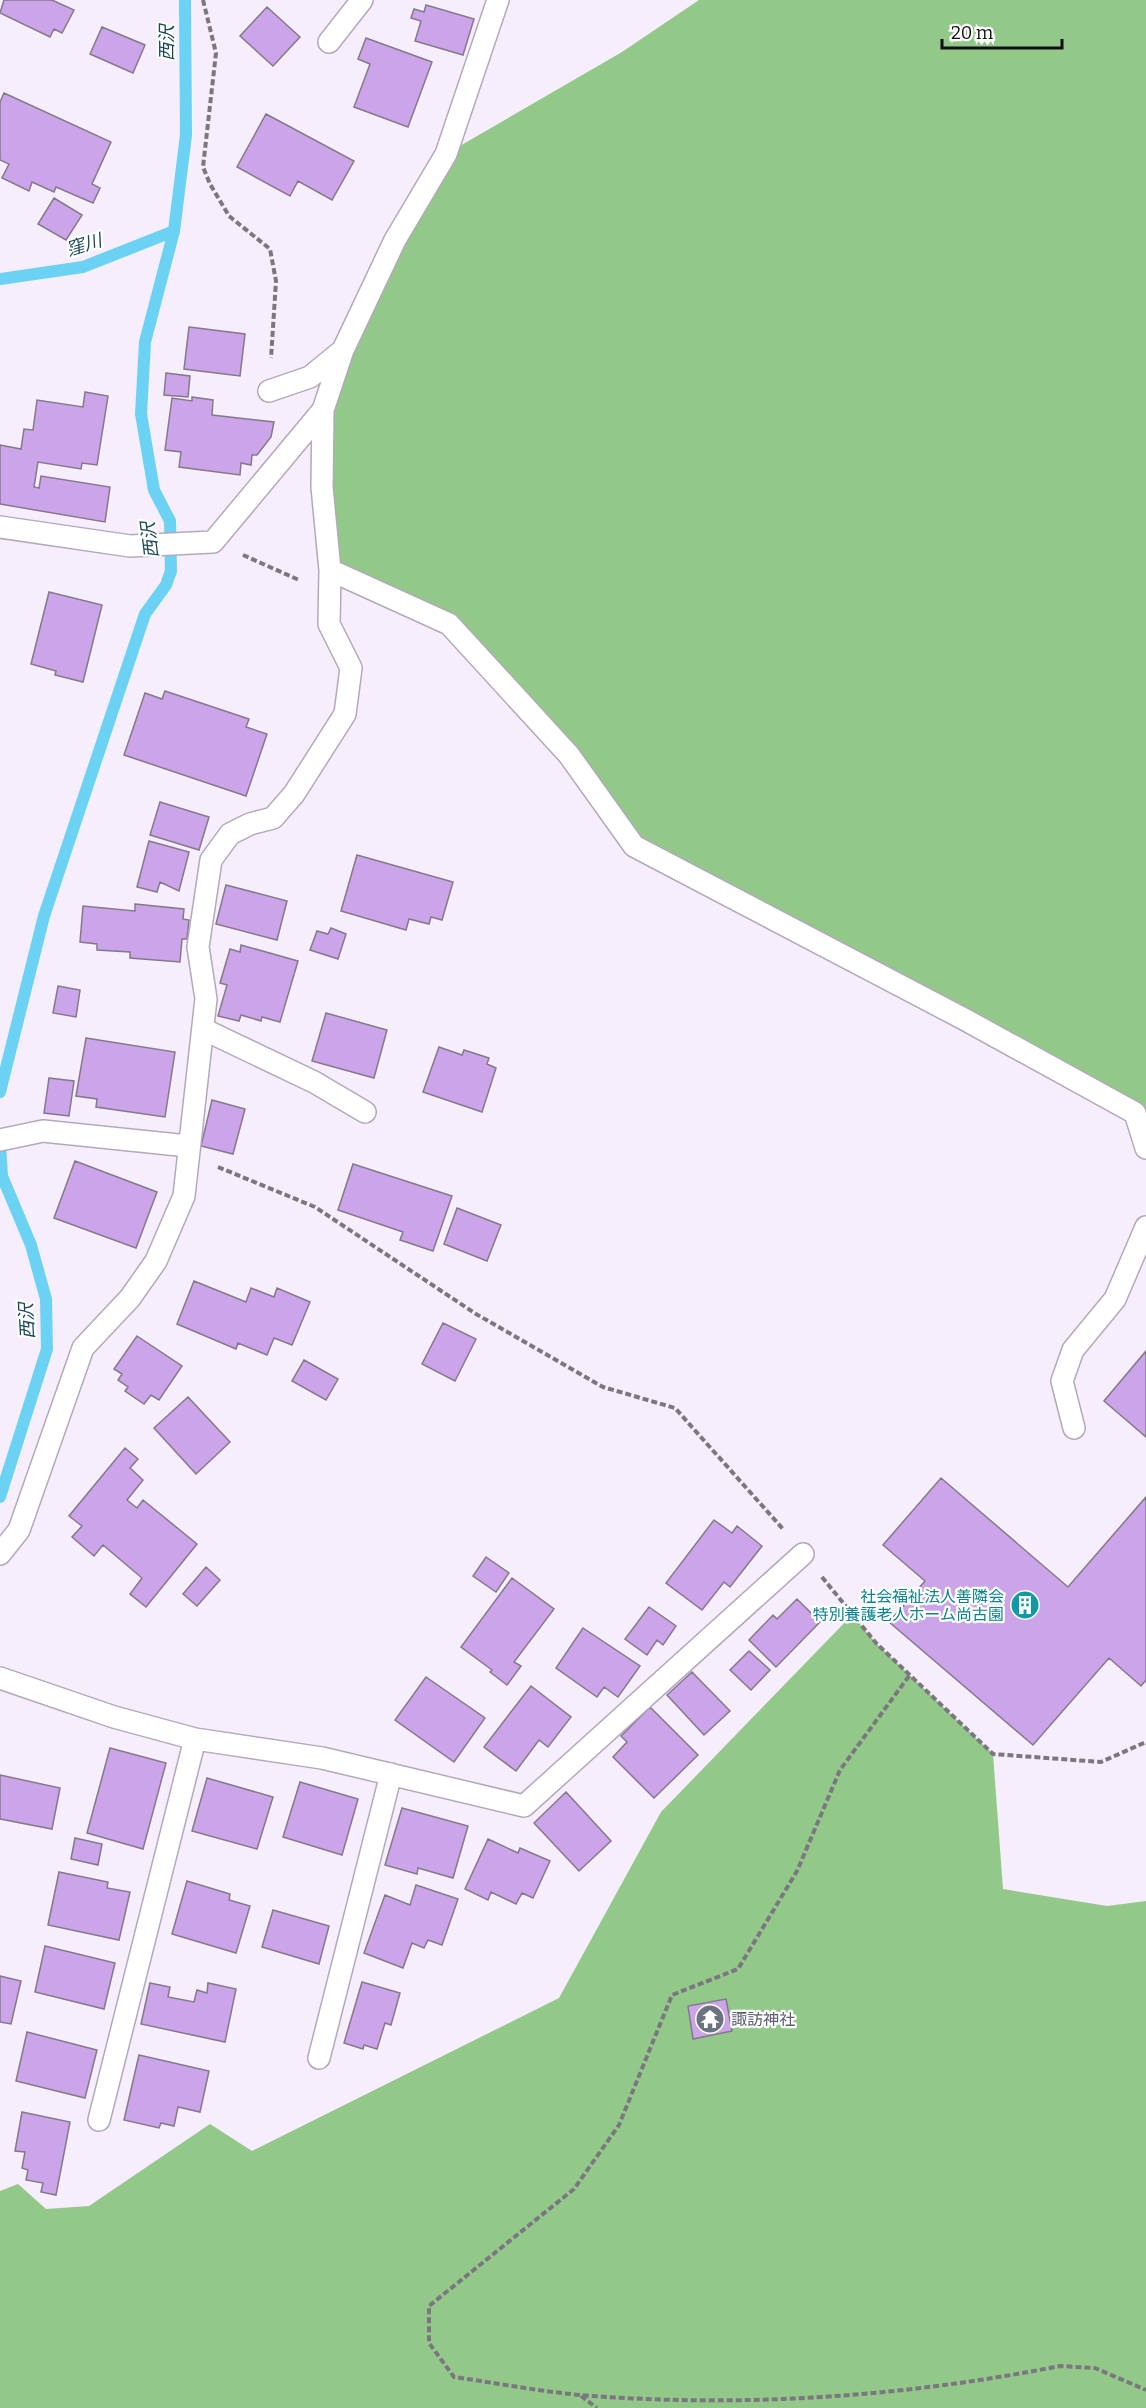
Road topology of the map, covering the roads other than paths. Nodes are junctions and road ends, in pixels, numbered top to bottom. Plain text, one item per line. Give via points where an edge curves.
1 (362, 0) edge
2 (498, 0) edge
3 (329, 42) dead end
4 (343, 350) junction
5 (269, 392) road end
6 (323, 410) junction
7 (0, 528) edge
8 (330, 570) junction
9 (203, 1029) junction
10 (365, 1112) dead end
11 (0, 1140) edge
12 (1146, 1148) edge
13 (187, 1151) junction
14 (1146, 1227) edge
15 (1074, 1428) dead end
16 (0, 1554) edge
17 (803, 1554) road end
18 (0, 1678) edge
19 (195, 1739) junction
20 (391, 1774) junction
21 (319, 2058) dead end
22 (99, 2120) dead end

1 - 3 lane
2 - 4 lane via 446,154 395,240
4 - 5 lane via 310,377
4 - 6 lane
6 - 7 lane via 205,542 130,546
6 - 8 lane via 322,487
8 - 9 lane via 329,624 351,668 345,714 294,794 273,818 230,834 211,860 198,948 206,999
8 - 12 lane via 449,624 568,755 634,846 1135,1113
9 - 10 lane via 314,1082
9 - 13 lane
11 - 13 lane via 43,1131
13 - 16 lane via 184,1196 156,1261 130,1298 83,1348 19,1530
14 - 15 lane via 1115,1299 1073,1350 1062,1381
17 - 20 lane via 524,1806
18 - 19 lane via 114,1718
19 - 20 lane via 322,1758
19 - 22 lane
20 - 21 lane

